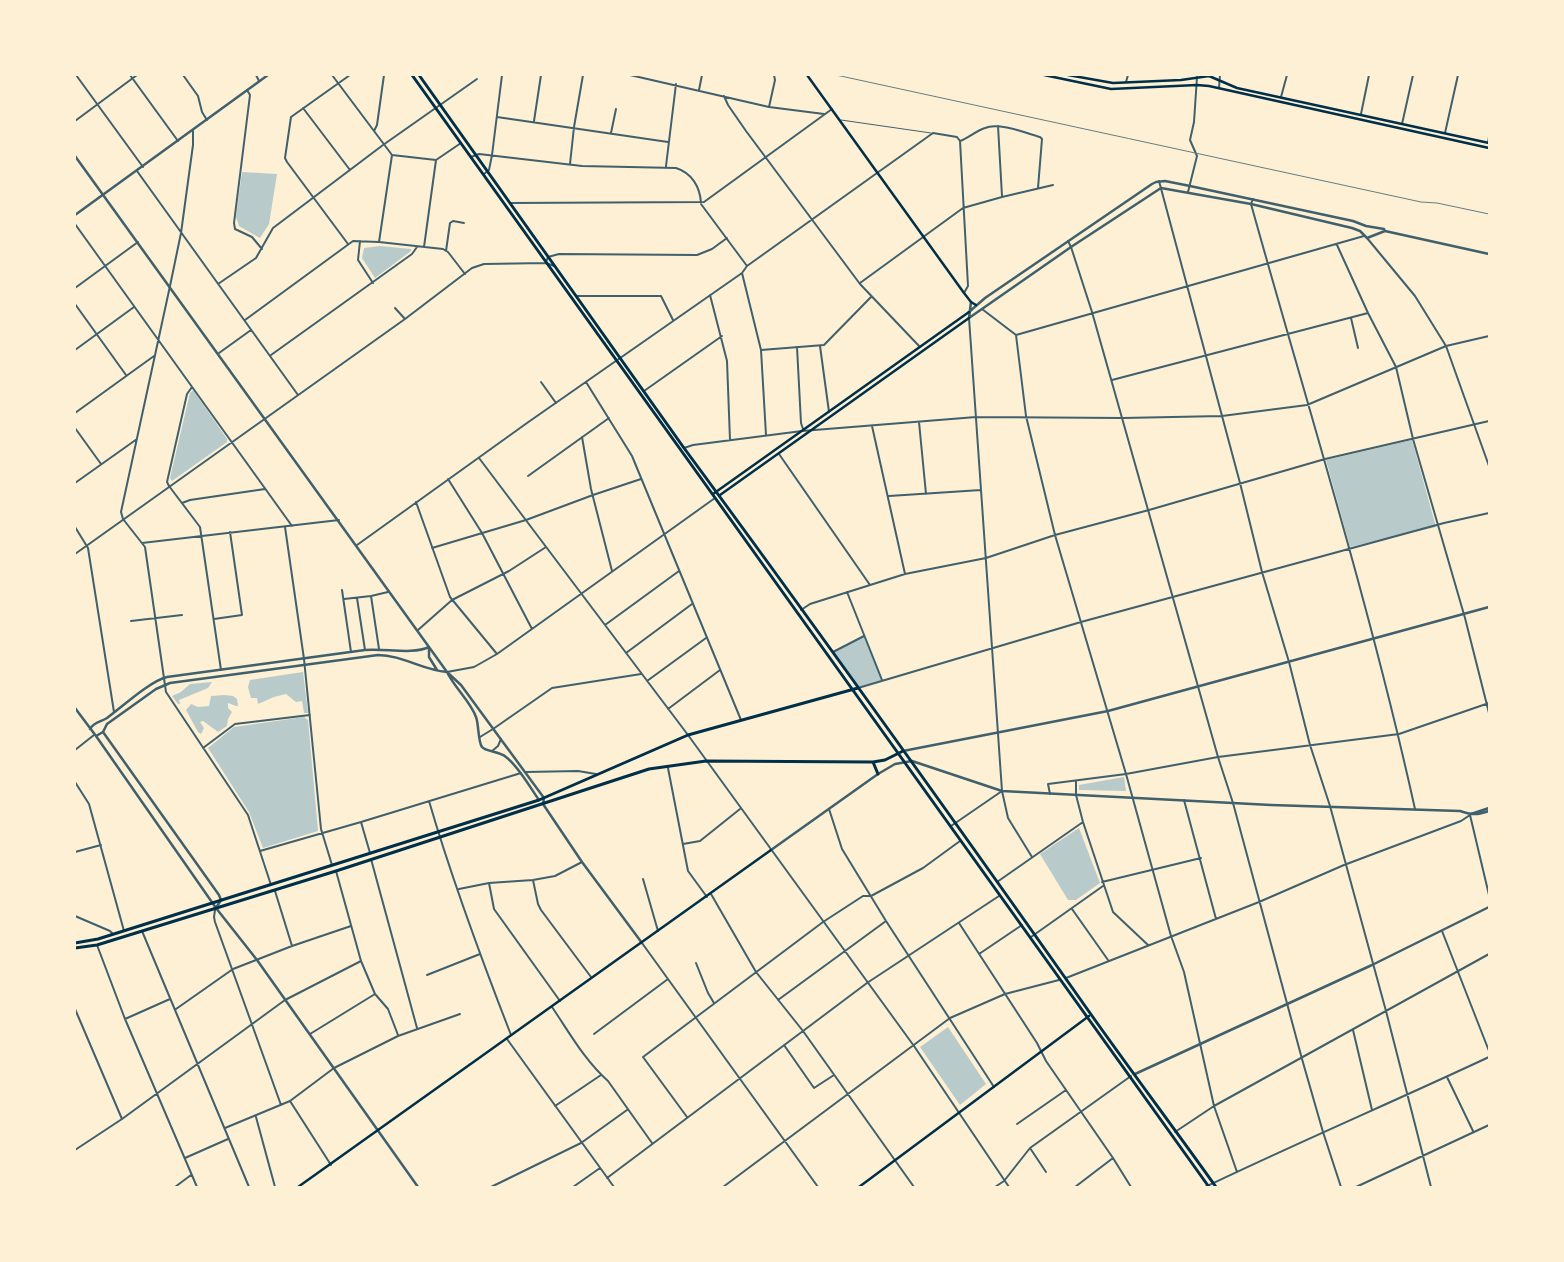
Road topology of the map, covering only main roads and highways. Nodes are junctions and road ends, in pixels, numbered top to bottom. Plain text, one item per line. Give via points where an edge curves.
1 (412, 75) edge
2 (419, 75) edge
3 (807, 75) edge
4 (1044, 75) edge
5 (1068, 75) edge
6 (1074, 76) edge
7 (1488, 143) edge
8 (1489, 148) edge
9 (976, 305) road end
10 (969, 312) road end
11 (969, 318) road end
12 (716, 495) junction
13 (858, 688) junction
14 (853, 690) junction
15 (904, 751) junction
16 (898, 753) junction
17 (873, 762) junction
18 (878, 774) road end
19 (771, 850) road end
20 (75, 943) edge
21 (75, 948) edge
22 (1091, 1014) junction
23 (1087, 1018) junction
24 (1214, 1185) edge
25 (298, 1187) edge
26 (859, 1187) edge
27 (1208, 1187) edge

1 - 12 main road
2 - 12 main road
3 - 9 main road
4 - 8 main road via 1111,89 1198,85 1219,88
5 - 6 main road
6 - 7 main road via 1126,83 1209,76 1237,88
10 - 12 main road
11 - 12 main road via 779,454
12 - 13 main road
12 - 14 main road
13 - 14 main road
13 - 15 main road
14 - 16 main road
14 - 20 main road via 688,735 539,800 124,931
15 - 16 main road
15 - 22 main road
16 - 17 main road
16 - 23 main road
17 - 18 main road
17 - 21 main road via 706,761 640,772 336,871 97,945
19 - 25 main road
22 - 23 main road
22 - 24 main road
23 - 26 main road
23 - 27 main road

